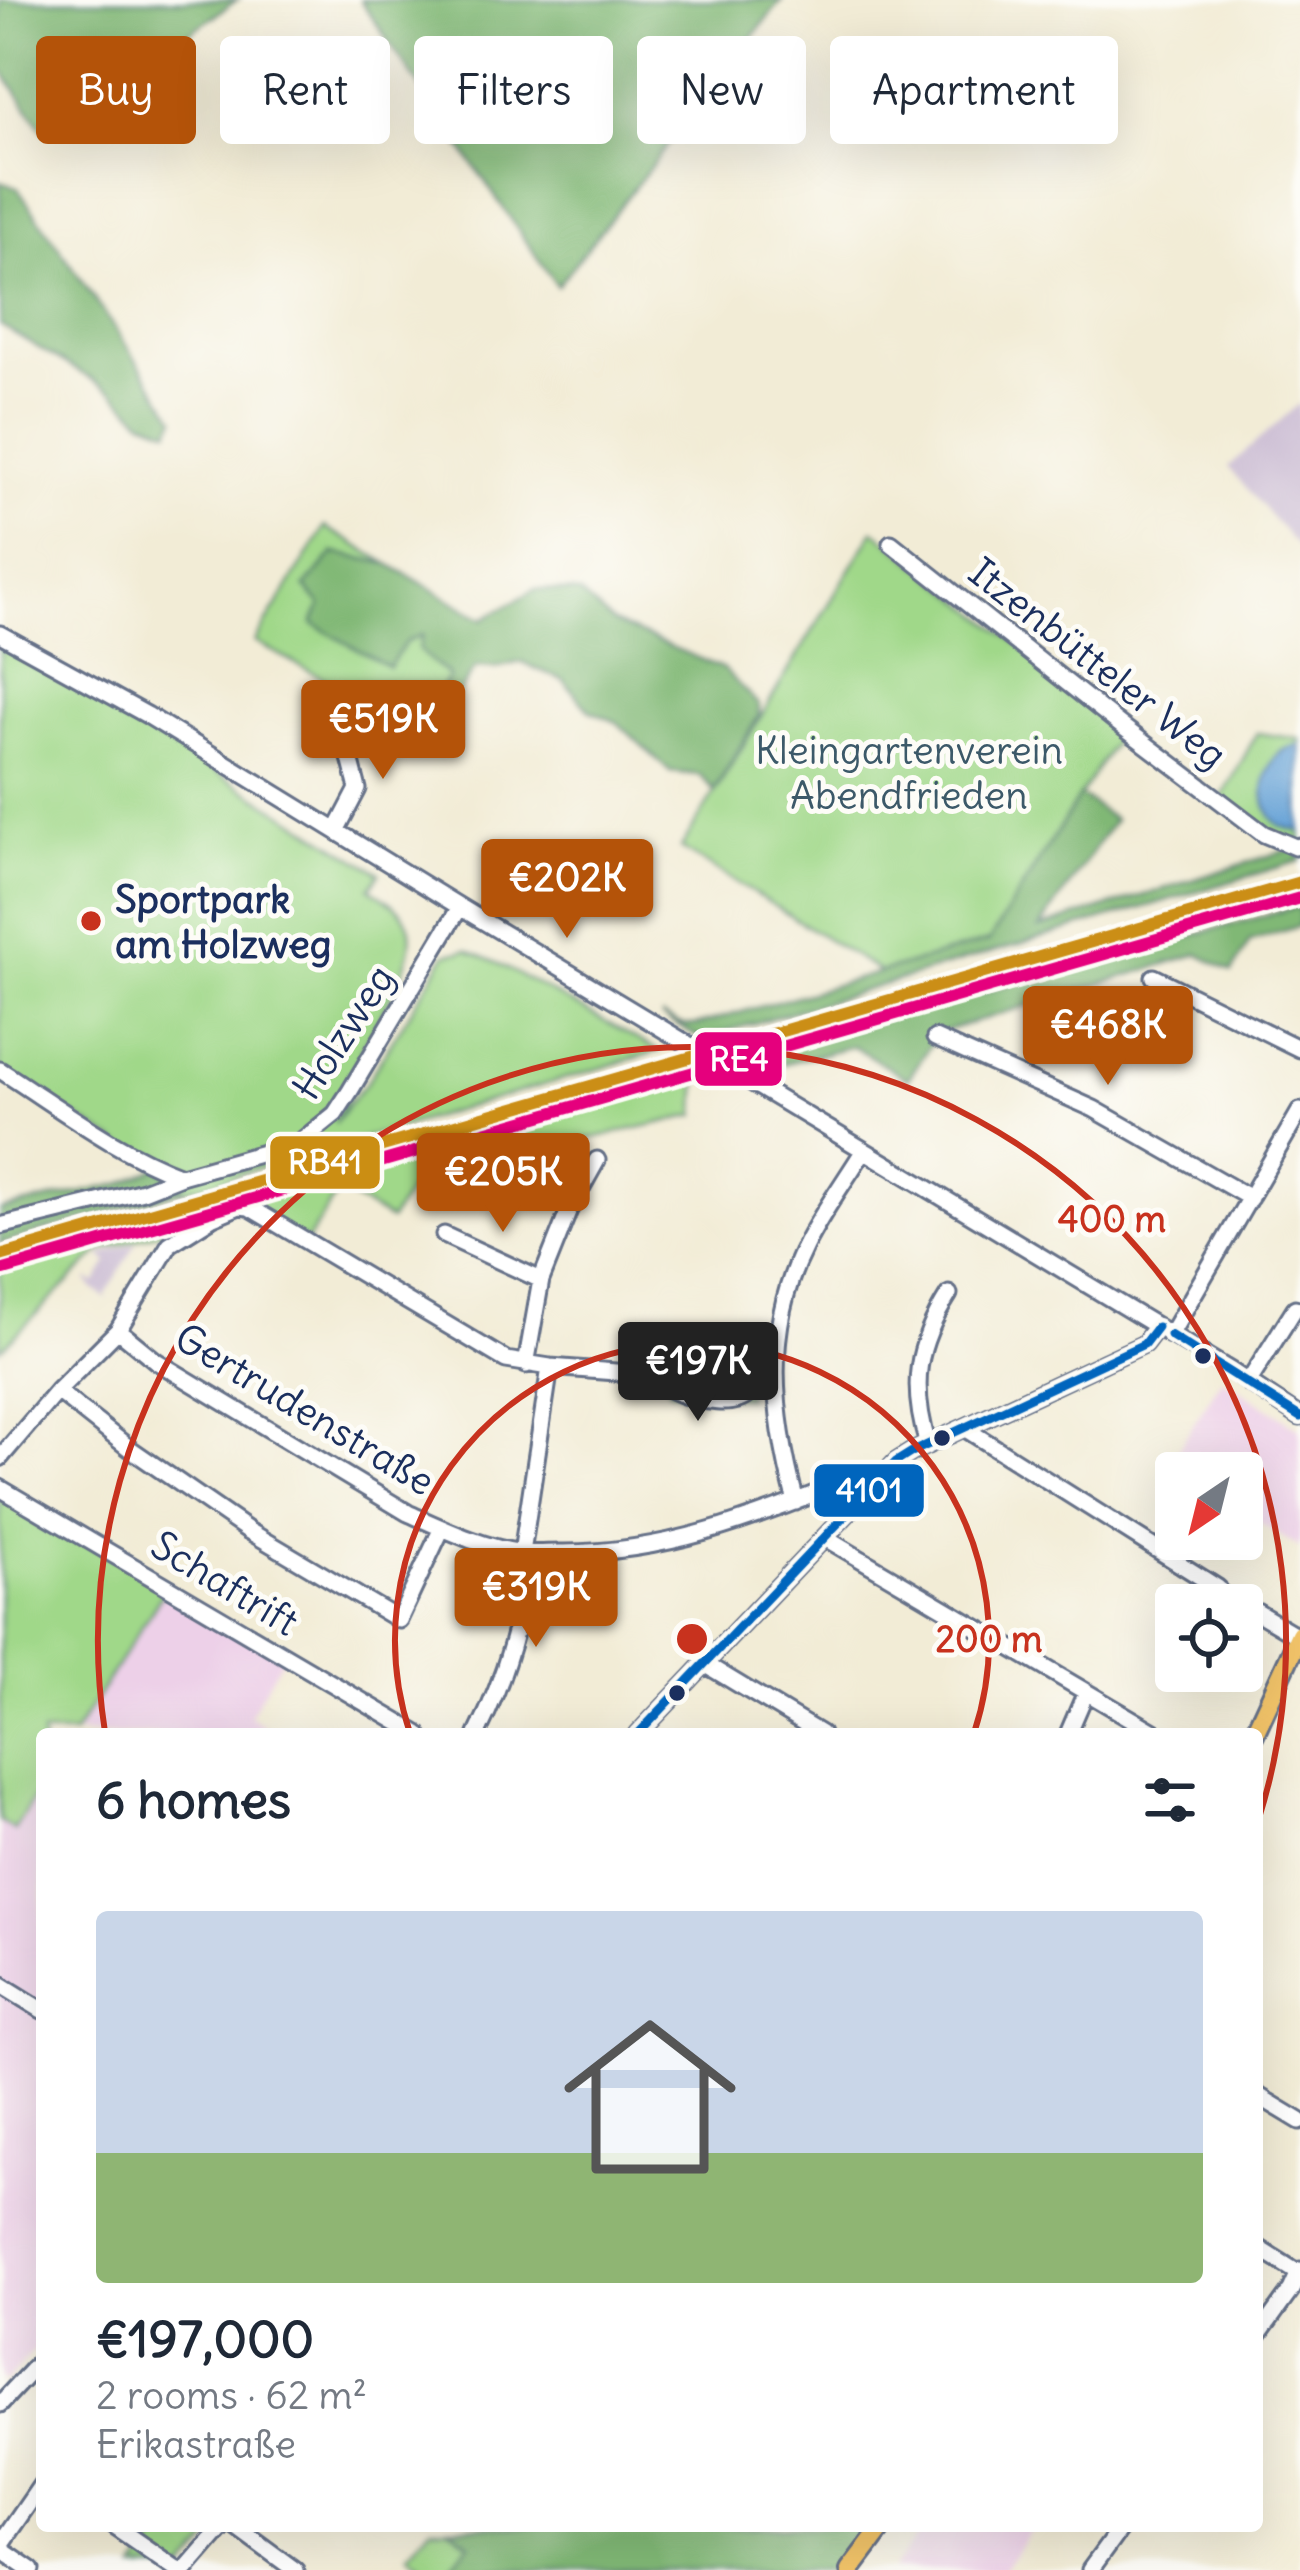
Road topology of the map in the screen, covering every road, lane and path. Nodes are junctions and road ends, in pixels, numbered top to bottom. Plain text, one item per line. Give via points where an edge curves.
1 (891, 543) dead end
2 (0, 634) edge
3 (341, 723) dead end
4 (336, 831) junction
5 (1300, 846) edge
6 (460, 907) junction
7 (1154, 977) dead end
8 (935, 1038) dead end
9 (1300, 1049) edge
10 (0, 1070) edge
11 (1300, 1111) edge
12 (864, 1150) junction
13 (597, 1160) dead end
14 (182, 1175) junction
15 (1250, 1198) junction
16 (0, 1226) edge
17 (444, 1235) dead end
18 (541, 1280) junction
19 (950, 1294) dead end
20 (1294, 1308) dead end
21 (118, 1330) junction
22 (1164, 1331) junction
23 (526, 1365) junction
24 (550, 1367) junction
25 (655, 1375) junction
26 (1248, 1383) junction
27 (775, 1386) junction
28 (753, 1387) junction
29 (57, 1391) junction
30 (1300, 1417) edge
31 (964, 1428) junction
32 (928, 1445) junction
33 (0, 1458) edge
34 (878, 1481) junction
35 (0, 1488) edge
36 (796, 1502) junction
37 (442, 1528) junction
38 (825, 1538) junction
39 (522, 1553) junction
40 (1212, 1584) edge
41 (1263, 1615) edge
42 (1299, 1635) edge
43 (705, 1664) junction
44 (1087, 1692) junction
45 (408, 1728) edge
46 (480, 1728) edge
47 (644, 1728) edge
48 (810, 1728) edge
49 (1071, 1728) edge
50 (1147, 1728) edge
51 (1257, 1728) edge
52 (0, 1984) edge
53 (36, 2006) edge
54 (1263, 2099) edge
55 (1300, 2121) edge
56 (1263, 2251) edge
57 (1300, 2272) edge
58 (1263, 2329) edge
59 (36, 2366) edge
60 (0, 2404) edge
61 (36, 2492) edge
62 (123, 2532) edge
63 (217, 2532) edge
64 (243, 2532) edge
65 (878, 2532) edge
66 (1117, 2532) edge
67 (0, 2546) edge
68 (32, 2570) edge
69 (182, 2570) edge
70 (295, 2570) edge
71 (850, 2570) edge
72 (1090, 2570) edge

1 - 5 street, Itzenbütteler Weg via 1264,834
2 - 4 street
3 - 4 street via 358,789
4 - 6 street
6 - 12 street
6 - 14 street, Holzweg via 335,1114 299,1143
7 - 9 street
8 - 15 street via 1094,1109
10 - 14 street
11 - 15 street
12 - 22 street
12 - 27 street via 804,1247 784,1300
13 - 18 street
14 - 16 street, Holzweg
15 - 22 street
17 - 18 street
18 - 23 street
19 - 32 street via 918,1364
20 - 26 street
21 - 23 street via 170,1244 239,1206
21 - 29 street
21 - 37 street, Gertrudenstraße via 156,1361
22 - 26 street
22 - 31 street
23 - 24 street
24 - 25 street
24 - 39 street
25 - 28 street via 662,1387 698,1399 730,1402
25 - 28 street via 659,1359 682,1351 731,1363
26 - 30 street
27 - 28 street
27 - 36 street
29 - 33 street
29 - 37 street via 249,1531 399,1620
31 - 32 street
31 - 40 street
32 - 34 street
34 - 36 street, Gertrudenstraße via 865,1474
34 - 38 street
35 - 45 street, Schaftrift
36 - 39 street, Gertrudenstraße via 647,1547
37 - 39 street, Gertrudenstraße
38 - 43 street
38 - 44 street
39 - 46 street via 514,1634
41 - 42 street
42 - 51 main road
43 - 47 street
43 - 48 street
44 - 49 street
44 - 50 street
52 - 53 street
54 - 55 street
56 - 57 street
57 - 58 street
59 - 60 street
61 - 67 street
62 - 69 street
63 - 69 street
64 - 70 street
65 - 71 main road
66 - 72 street
67 - 68 street

